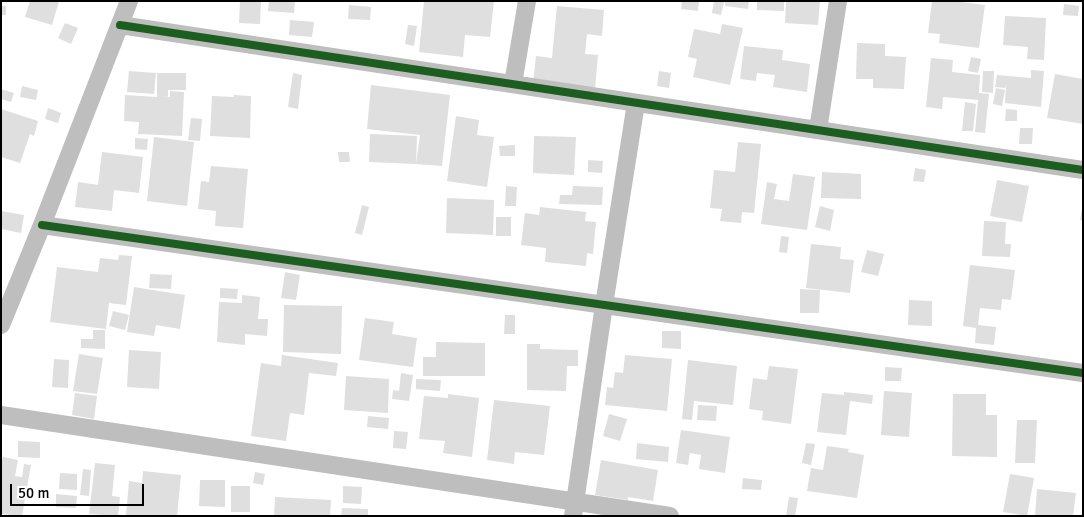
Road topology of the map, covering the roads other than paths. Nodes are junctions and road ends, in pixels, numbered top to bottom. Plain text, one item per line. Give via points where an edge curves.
1 (129, 1) edge
2 (527, 1) edge
3 (838, 1) edge
4 (120, 25) junction
5 (514, 84) junction
6 (636, 103) junction
7 (818, 130) junction
8 (1083, 170) edge
9 (42, 225) junction
10 (604, 305) junction
11 (1, 325) edge
12 (1083, 373) edge
13 (1, 415) edge
14 (574, 509) edge
15 (670, 516) edge

1 - 4 street
2 - 5 street
3 - 7 street
4 - 5 street
4 - 9 street
5 - 6 street
6 - 7 street
6 - 10 street
7 - 8 street
9 - 10 street
9 - 11 street
10 - 12 street
10 - 14 street
13 - 14 street
14 - 15 street

